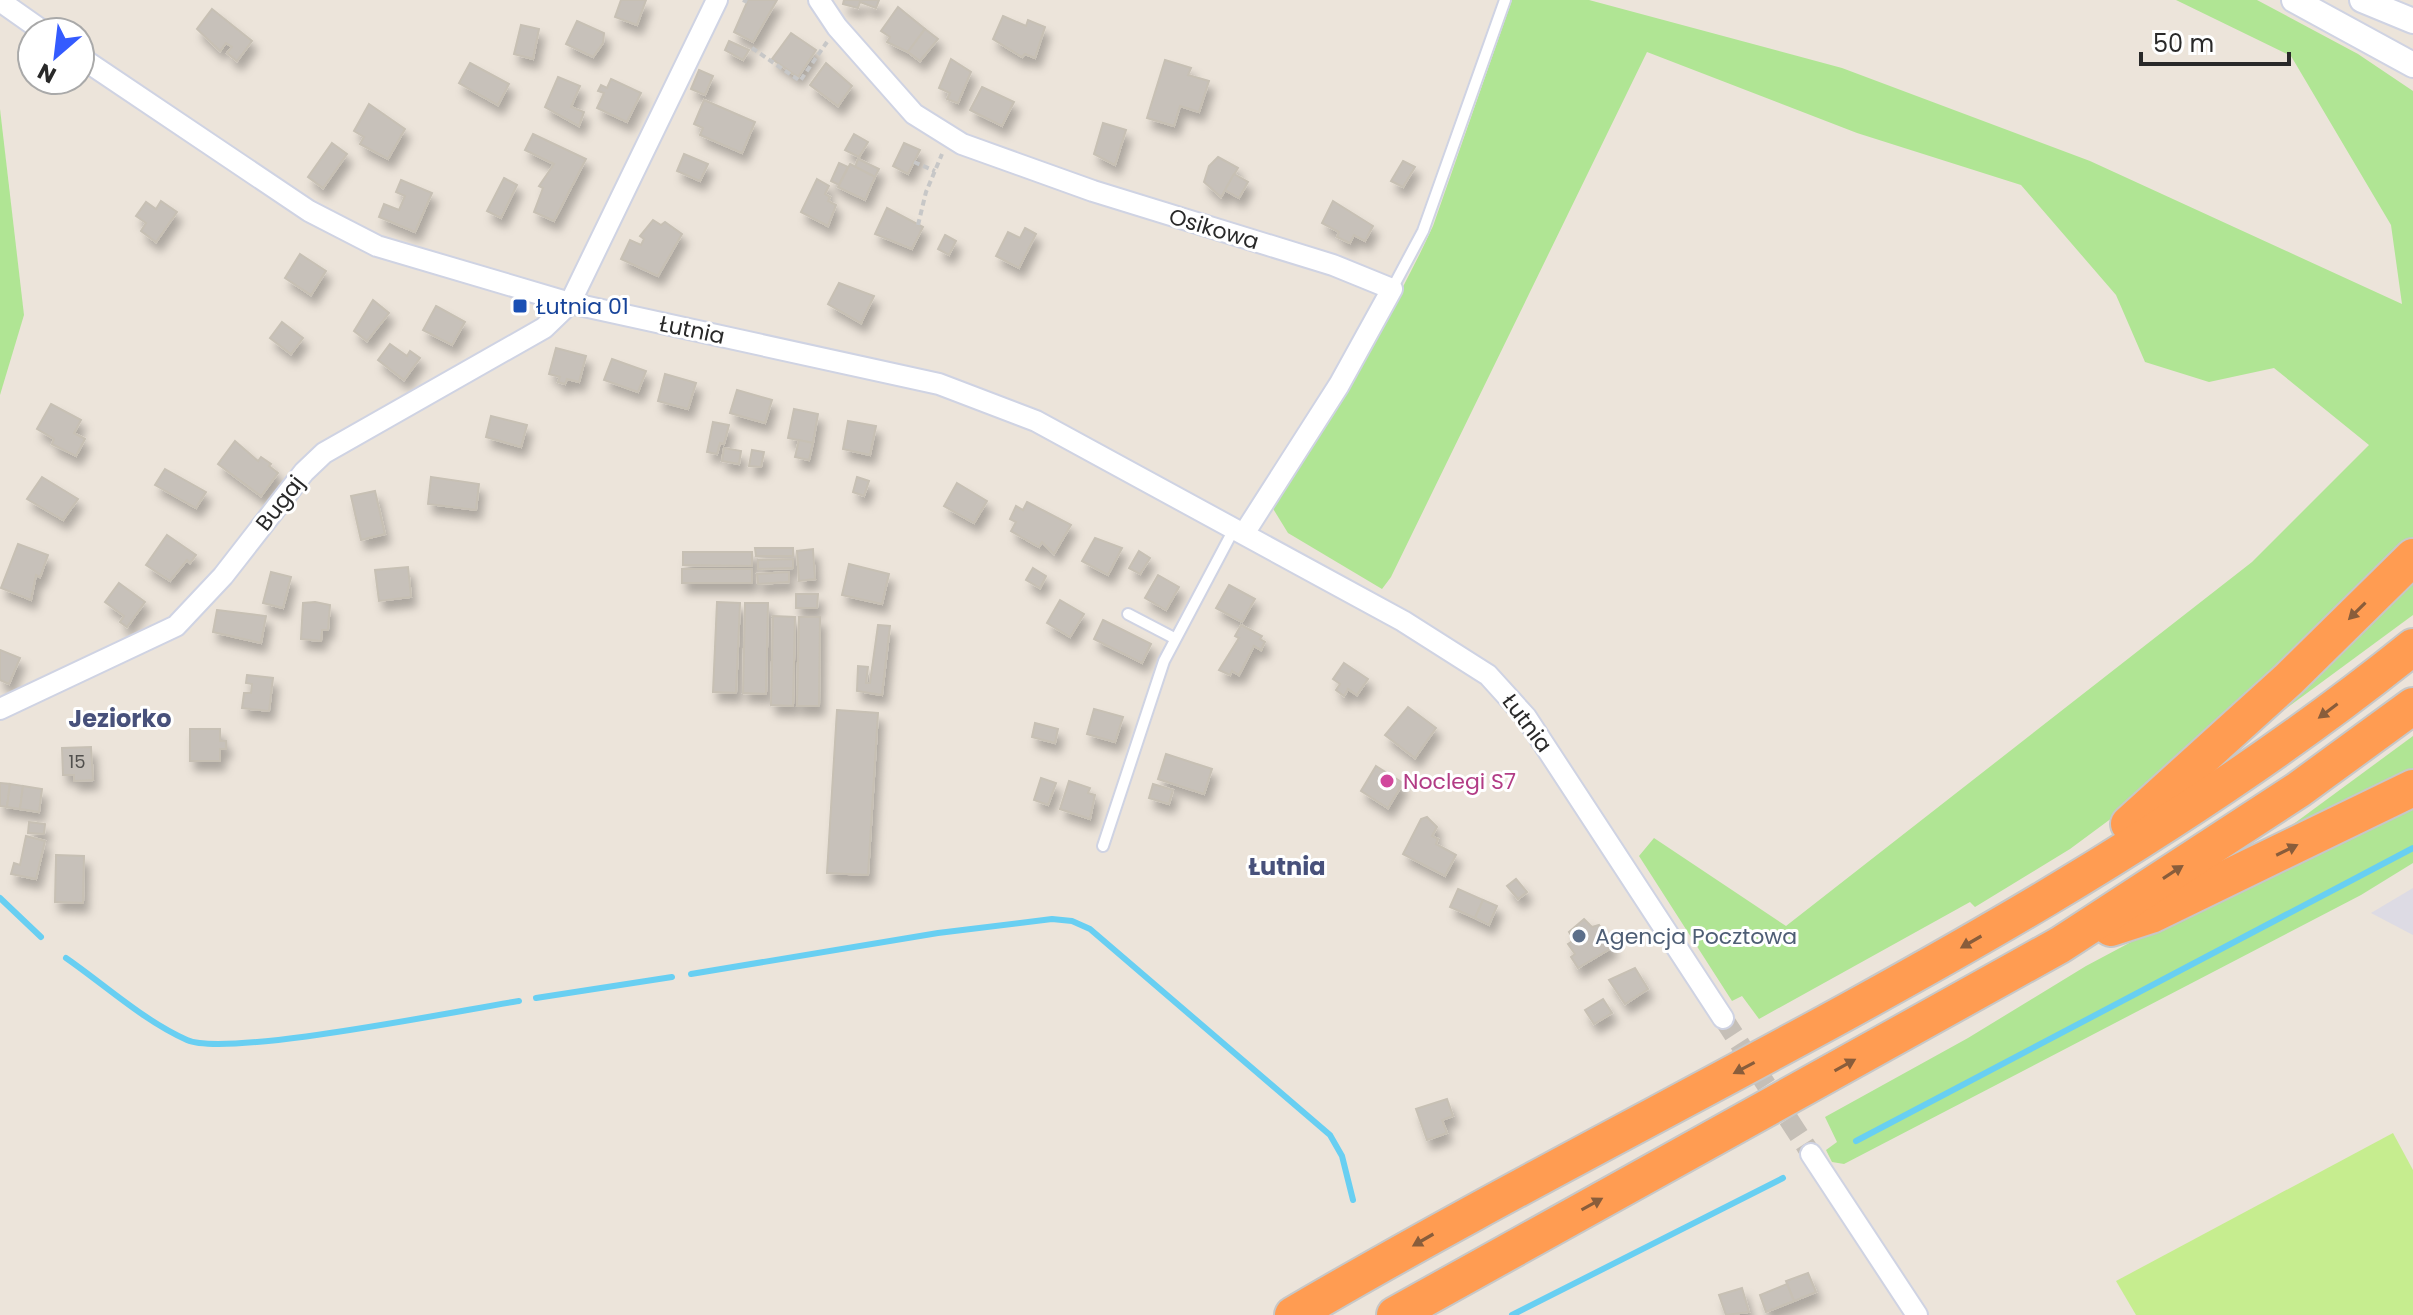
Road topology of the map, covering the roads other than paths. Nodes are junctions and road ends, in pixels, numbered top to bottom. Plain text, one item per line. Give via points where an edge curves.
1 (717, 0) edge
2 (819, 0) edge
3 (1505, 0) edge
4 (2294, 0) edge
5 (2362, 0) edge
6 (0, 1) edge
7 (21, 16) edge
8 (2413, 21) edge
9 (2413, 65) edge
10 (96, 68) edge
11 (1392, 289) junction
12 (570, 303) junction
13 (1240, 529) junction
14 (2413, 557) edge
15 (1128, 614) dead end
16 (1174, 638) junction
17 (2413, 647) edge
18 (2413, 706) edge
19 (0, 709) edge
20 (2413, 788) edge
21 (1103, 846) dead end
22 (2039, 904) junction
23 (2060, 945) junction
24 (1723, 1018) tunnel mouth
25 (1811, 1154) tunnel mouth
26 (1293, 1315) edge
27 (1395, 1315) edge
28 (1917, 1315) edge

1 - 12 street
2 - 11 street, Osikowa via 914,114 950,138
3 - 11 lane via 1423,231
4 - 9 street
5 - 8 street
6 - 7 street
10 - 12 street, Łutnia via 309,211 377,246
11 - 13 street via 1339,385
12 - 13 street, Łutnia via 939,384 1036,421
12 - 19 street, Bugaj via 528,340 324,453 176,626
13 - 16 lane
13 - 24 street, Łutnia via 1488,675 1526,717
14 -> 22 highway via 2228,736
15 - 16 lane
16 - 21 lane
17 -> 22 highway via 2277,749
23 -> 18 highway via 2298,790
23 -> 20 highway via 2151,915
22 -> 26 highway via 1491,1201
27 -> 23 highway
25 - 28 street

